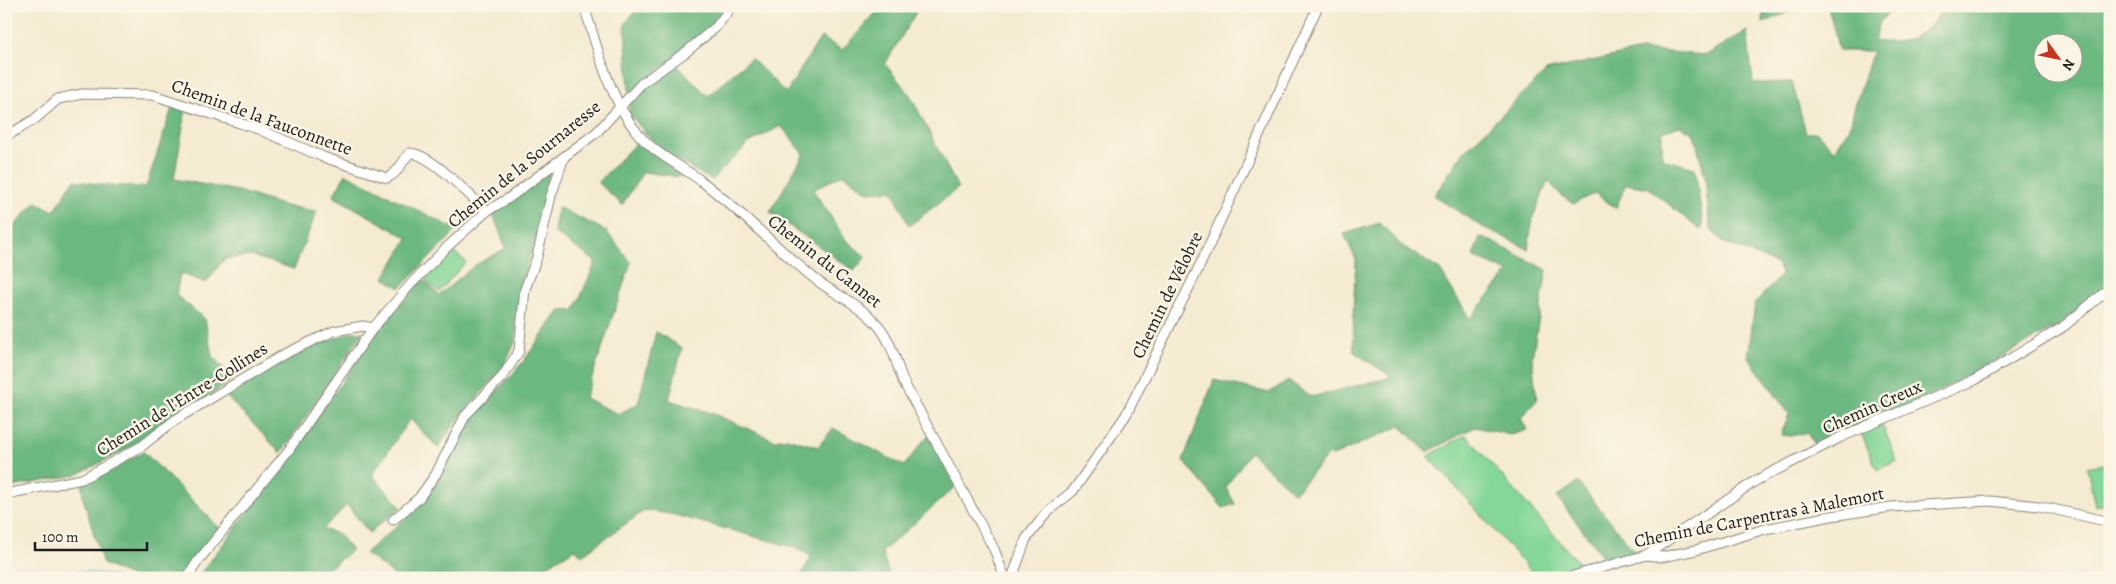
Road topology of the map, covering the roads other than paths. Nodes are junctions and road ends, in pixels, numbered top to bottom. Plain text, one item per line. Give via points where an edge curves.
1 (584, 6) edge
2 (732, 6) edge
3 (1318, 6) edge
4 (621, 106) junction
5 (7, 131) edge
6 (564, 157) junction
7 (486, 212) junction
8 (2110, 288) edge
9 (374, 328) junction
10 (6, 494) edge
11 (394, 520) dead end
12 (2110, 522) edge
13 (1646, 555) junction
14 (187, 578) edge
15 (1005, 578) edge
16 (1012, 578) edge
17 (1566, 578) edge

1 - 4 street, Chemin du Cannet via 606,73
2 - 4 street, Chemin de la Sournaresse via 716,27 642,83
3 - 16 street, Chemin de Vélobre via 1201,263 1126,415 1074,490 1048,511 1026,539
4 - 6 street, Chemin de la Sournaresse via 596,132
4 - 15 street, Chemin du Cannet via 639,134 663,157 700,180 814,278 878,324 903,381 994,549
5 - 7 street, Chemin de la Fauconnette via 12,133 34,120 58,99 82,94 153,95 258,129 323,157 387,178 393,176 410,153 417,153 429,159
6 - 7 street, Chemin de la Sournaresse
6 - 11 street via 525,290 519,351 503,376 466,416 436,474 419,498
7 - 9 street, Chemin de la Sournaresse via 410,284
8 - 13 street, Chemin Creux via 2063,327 1975,380 1849,434 1757,480
9 - 10 street, Chemin de l'Entre-Collines via 363,326 334,331 286,353 175,420 142,446 82,479
9 - 14 street, Chemin de la Sournaresse via 288,451
12 - 13 street, Chemin de Carpentras à Malemort via 2069,512 1990,501 1914,505 1831,516 1662,557
13 - 17 street, Chemin de Carpentras à Malemort

